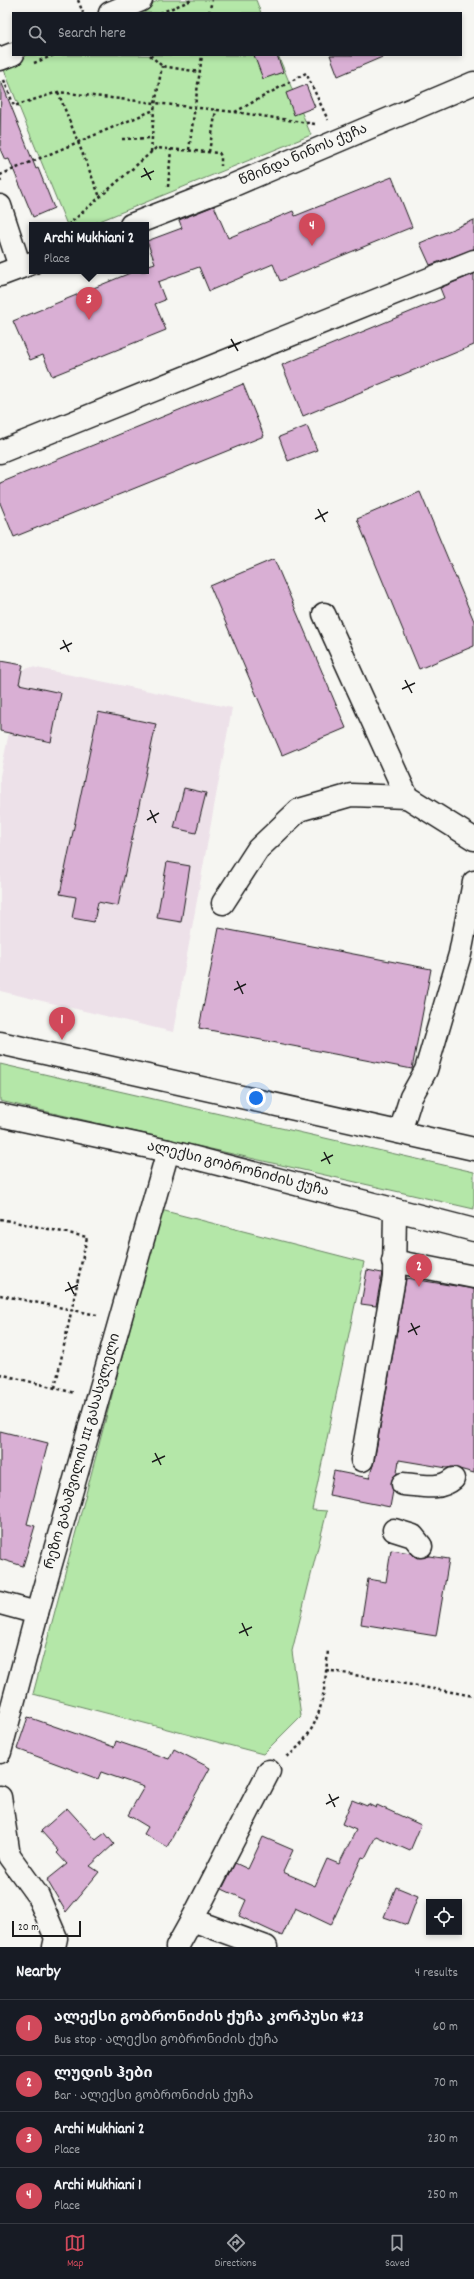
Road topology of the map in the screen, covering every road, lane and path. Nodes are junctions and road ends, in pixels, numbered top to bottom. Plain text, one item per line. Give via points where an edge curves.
1 (78, 0) edge
2 (192, 0) edge
3 (212, 0) edge
4 (137, 1) edge
5 (83, 12) edge
6 (112, 12) edge
7 (162, 12) edge
8 (209, 12) edge
9 (12, 54) edge
10 (151, 56) edge
11 (202, 56) edge
12 (0, 59) edge
13 (162, 66) junction
14 (199, 72) junction
15 (474, 83) edge
16 (6, 85) dead end
17 (58, 92) junction
18 (155, 104) junction
19 (195, 108) junction
20 (154, 110) junction
21 (216, 110) junction
22 (235, 112) junction
23 (317, 125) dead end
24 (361, 132) junction
25 (152, 138) junction
26 (122, 139) dead end
27 (78, 141) junction
28 (171, 149) junction
29 (189, 150) junction
30 (151, 152) junction
31 (209, 152) junction
32 (221, 168) dead end
33 (0, 174) edge
34 (100, 197) junction
35 (0, 206) edge
36 (166, 212) junction
37 (71, 222) edge
38 (139, 222) edge
39 (474, 261) edge
40 (26, 265) edge
41 (0, 275) edge
42 (0, 452) edge
43 (324, 614) dead end
44 (407, 797) junction
45 (474, 840) edge
46 (474, 882) edge
47 (223, 902) dead end
48 (0, 1043) edge
49 (0, 1115) edge
50 (400, 1132) junction
51 (474, 1149) edge
52 (168, 1152) junction
53 (395, 1210) junction
54 (0, 1219) edge
55 (474, 1230) edge
56 (393, 1260) junction
57 (474, 1276) edge
58 (0, 1295) edge
59 (72, 1310) junction
60 (120, 1320) junction
61 (0, 1374) edge
62 (55, 1388) junction
63 (97, 1399) junction
64 (362, 1460) dead end
65 (453, 1479) dead end
66 (403, 1484) dead end
67 (394, 1530) dead end
68 (421, 1546) dead end
69 (0, 1603) edge
70 (37, 1613) junction
71 (328, 1650) dead end
72 (326, 1670) junction
73 (474, 1696) edge
74 (0, 1752) edge
75 (269, 1771) joint
76 (0, 1797) edge
77 (192, 1920) junction
78 (54, 1947) edge
79 (176, 1947) edge
80 (266, 1947) edge

1 - 5 path
2 - 7 path
3 - 8 path
4 - 6 main road
9 - 12 main road
10 - 13 path
11 - 14 path
13 - 14 path
13 - 18 path
14 - 19 path
15 - 24 main road, წმინდა ნინოს ქუჩა
16 - 17 path via 14,106
17 - 18 path
17 - 27 path
18 - 19 path
18 - 20 path
19 - 21 path
19 - 29 path
20 - 25 path
20 - 27 path
21 - 22 path
21 - 31 path
22 - 23 path
22 - 24 path via 306,73 332,127
24 - 36 main road, წმინდა ნინოს ქუჩა
25 - 26 path
25 - 30 path
27 - 33 path
27 - 34 path
28 - 29 path
28 - 30 path via 156,148
28 - 36 path
29 - 31 path
30 - 34 path
31 - 32 path via 219,152
34 - 37 path
35 - 40 main road
36 - 38 main road, წმინდა ნინოს ქუჩა
39 - 42 main road
40 - 41 main road
43 - 44 main road
44 - 45 main road
44 - 47 main road via 351,795 298,810 258,849
46 - 50 main road via 460,954 426,1070 410,1097
48 - 50 main road
49 - 52 main road, ალექსი გობრონიძის ქუჩა
50 - 51 main road
52 - 53 main road, ალექსი გობრონიძის ქუჩა
52 - 60 main road, რეზო გაბაშვილის III გასასვლელი
53 - 55 main road, ალექსი გობრონიძის ქუჩა
53 - 56 main road
54 - 59 path via 87,1237
56 - 57 main road
56 - 64 main road via 394,1278
58 - 59 path
59 - 60 path
59 - 62 path
60 - 63 main road, რეზო გაბაშვილის III გასასვლელი
61 - 62 path
62 - 63 path
63 - 70 main road, რეზო გაბაშვილის III გასასვლელი
65 - 66 main road via 446,1485 437,1487
67 - 68 main road via 413,1536
69 - 70 main road
70 - 74 main road, რეზო გაბაშვილის III გასასვლელი
71 - 72 path
72 - 73 path
72 - 75 path via 321,1710 303,1744
75 - 77 main road
76 - 78 main road via 9,1856 38,1896 56,1938
77 - 79 main road
77 - 80 main road

